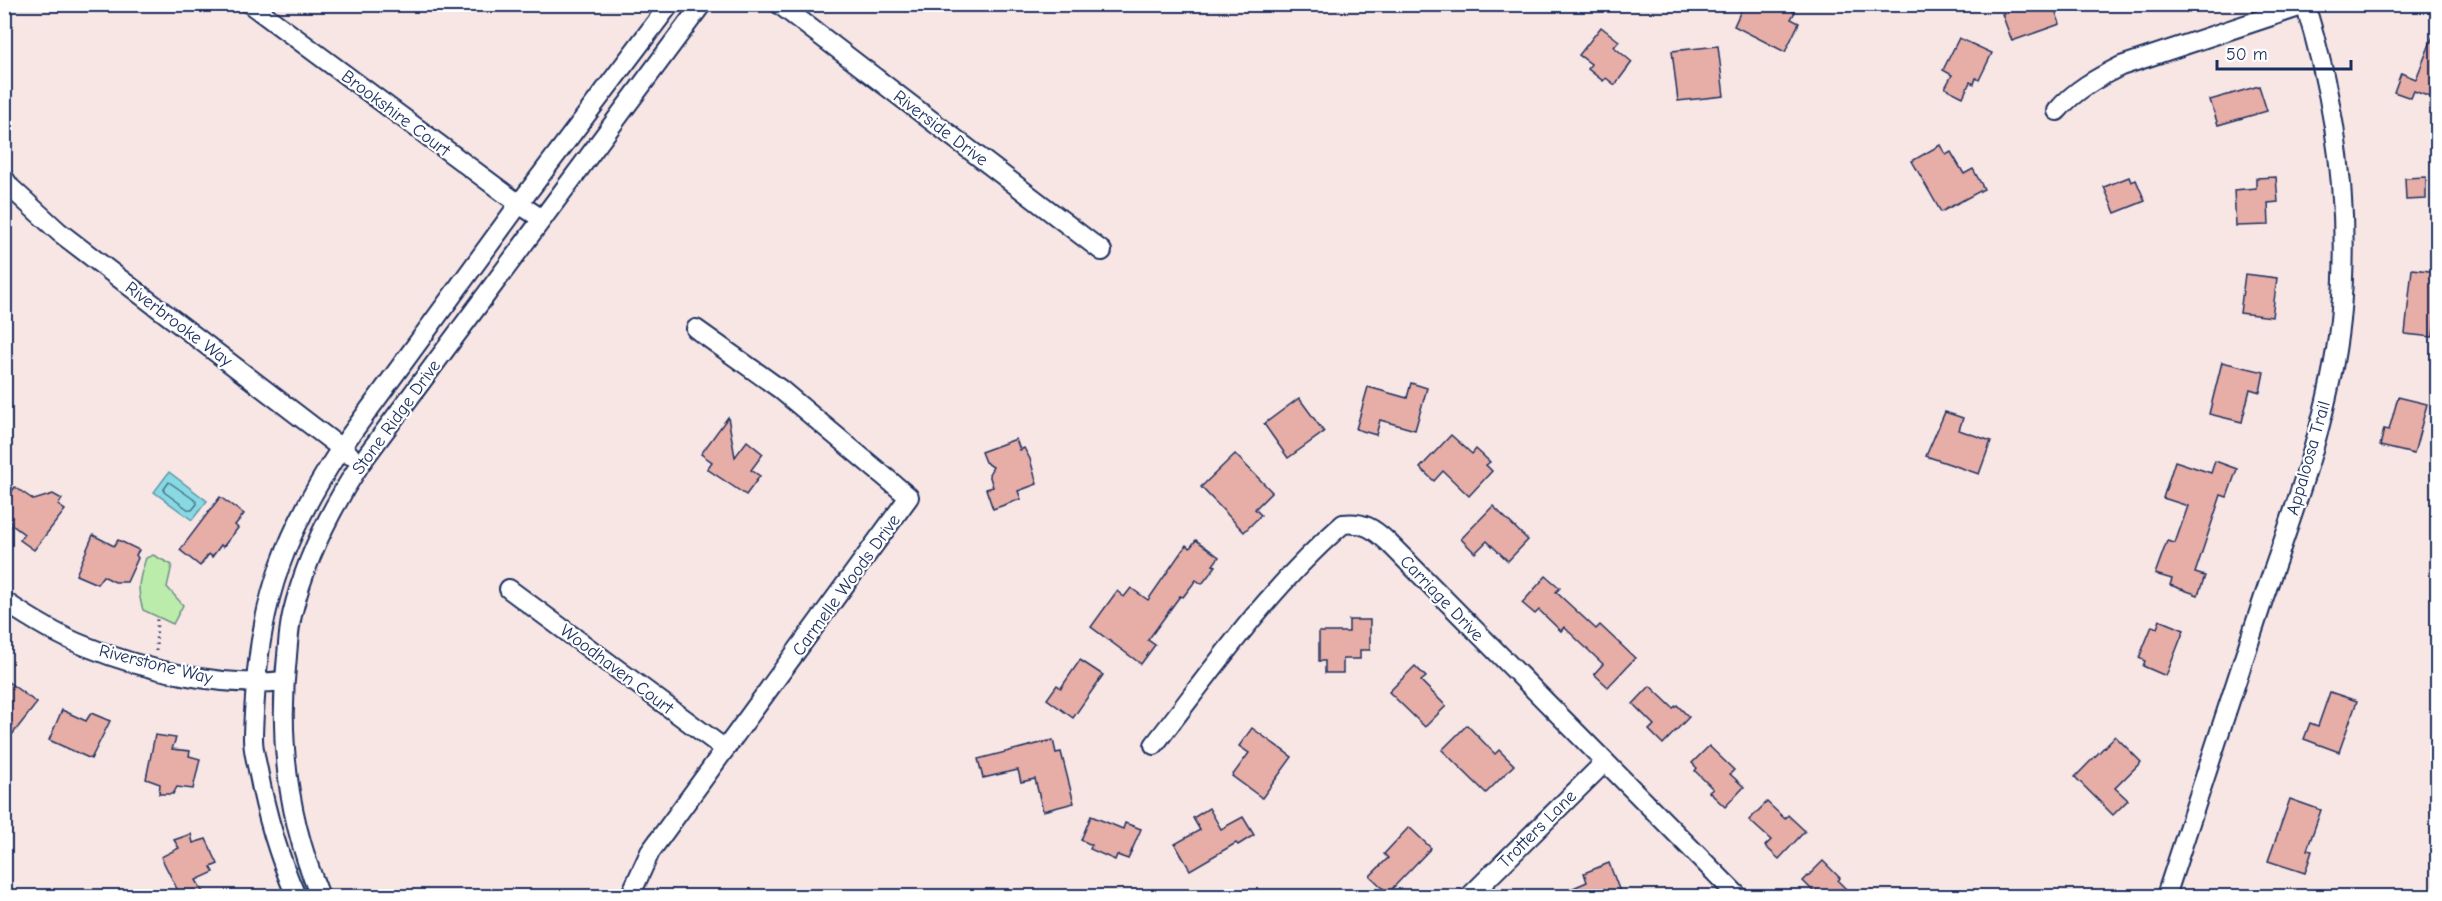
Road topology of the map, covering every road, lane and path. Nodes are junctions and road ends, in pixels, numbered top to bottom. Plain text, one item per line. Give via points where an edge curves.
1 (250, 4) edge
2 (670, 4) edge
3 (702, 4) edge
4 (779, 4) edge
5 (2306, 5) edge
6 (2057, 111) dead end
7 (4, 178) edge
8 (519, 204) junction
9 (542, 219) junction
10 (1102, 252) dead end
11 (696, 329) dead end
12 (341, 448) junction
13 (361, 463) junction
14 (509, 589) dead end
15 (4, 601) edge
16 (157, 616) dead end
17 (155, 668) junction
18 (284, 681) junction
19 (256, 684) junction
20 (1154, 745) dead end
21 (725, 749) junction
22 (1605, 762) junction
23 (296, 897) edge
24 (320, 897) edge
25 (630, 897) edge
26 (1470, 897) edge
27 (1738, 897) edge
28 (2166, 897) edge

1 - 8 street, Brookshire Court
2 - 8 street, Stone Ridge Drive
3 - 9 street, Stone Ridge Drive
4 - 10 street, Riverside Drive
5 - 6 street via 2121,66 2076,92
5 - 28 street, Appaloosa Trail via 2324,66 2342,185 2343,266 2336,346 2319,424 2292,514
7 - 12 street, Riverbrooke Way via 58,232
8 - 9 street, Brookshire Court
8 - 12 street, Stone Ridge Drive
9 - 13 street, Stone Ridge Drive
11 - 21 street, Carmelle Woods Drive via 780,389 909,497
12 - 13 street, Riverbrooke Way
12 - 19 street, Stone Ridge Drive via 287,544 264,618
13 - 18 street, Stone Ridge Drive via 336,501 308,562 291,616
14 - 21 street, Woodhaven Court
15 - 17 street, Riverstone Way via 84,646
16 - 17 path
17 - 19 street, Riverstone Way
18 - 19 street, Riverstone Way
18 - 24 street, Stone Ridge Drive via 282,721 289,792 304,861
19 - 23 street, Stone Ridge Drive via 253,740 263,800 279,858
20 - 22 street, Carriage Drive via 1286,577 1343,524 1355,522 1366,525 1388,542
21 - 25 street, Carmelle Woods Drive via 650,852
22 - 26 street, Trotters Lane
22 - 27 street, Carriage Drive

